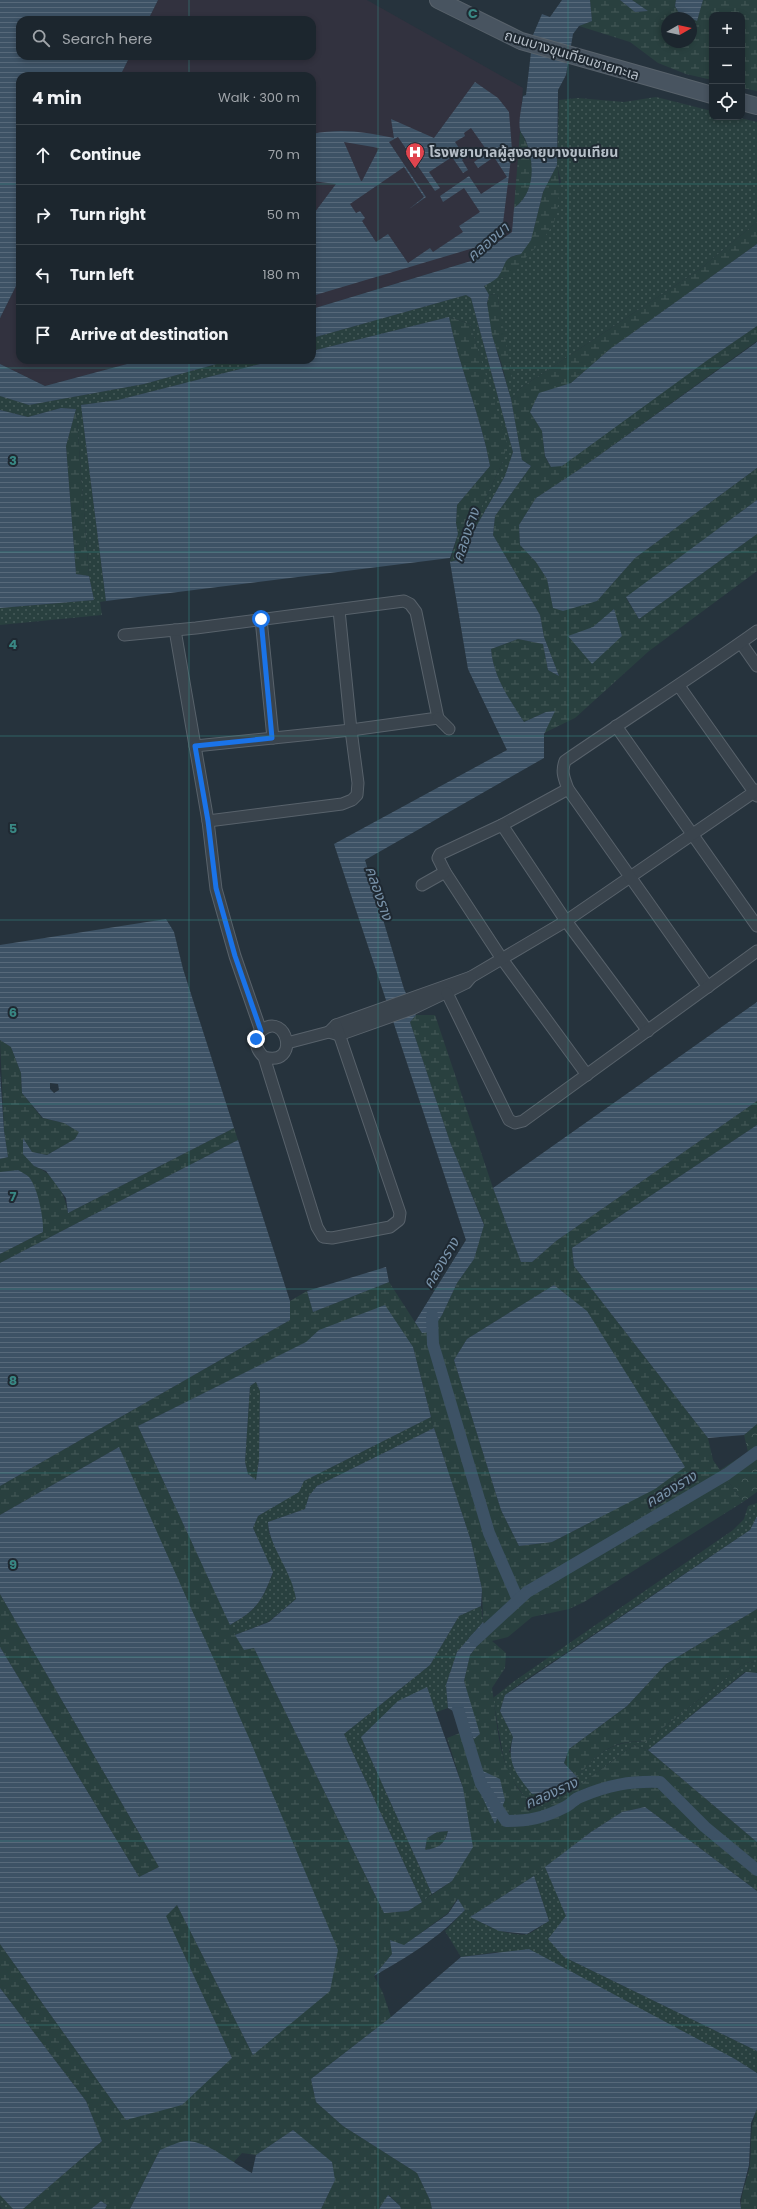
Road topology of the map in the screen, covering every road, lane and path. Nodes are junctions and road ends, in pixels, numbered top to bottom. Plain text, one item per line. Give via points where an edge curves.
1 (438, 0) edge
2 (709, 94) edge
3 (745, 103) edge
4 (757, 106) edge
5 (339, 610) junction
6 (261, 619) junction
7 (175, 630) junction
8 (757, 631) edge
9 (124, 635) dead end
10 (741, 643) junction
11 (757, 666) edge
12 (679, 686) junction
13 (438, 718) junction
14 (616, 726) junction
15 (449, 729) dead end
16 (351, 730) junction
17 (272, 738) junction
18 (195, 746) junction
19 (568, 789) junction
20 (756, 792) edge
21 (208, 821) junction
22 (502, 825) junction
23 (691, 834) junction
24 (445, 872) junction
25 (630, 877) junction
26 (422, 885) dead end
27 (566, 921) junction
28 (757, 926) edge
29 (757, 951) edge
30 (502, 959) junction
31 (471, 976) junction
32 (708, 987) junction
33 (447, 993) junction
34 (411, 1003) junction
35 (261, 1031) junction
36 (335, 1031) junction
37 (648, 1031) junction
38 (287, 1043) junction
39 (264, 1057) junction
40 (587, 1075) junction

1 - 2 main road, ถนนบางขุนเทียนชายทะเล via 499,32 530,44
3 - 4 main road
5 - 6 street
5 - 13 street via 404,601 410,604 416,612
5 - 16 street
6 - 7 street
6 - 17 street
7 - 9 street
7 - 18 street
8 - 10 street
10 - 11 street
10 - 12 street
12 - 14 street
12 - 20 street
13 - 15 street
13 - 16 street
14 - 19 street via 565,761 562,774
14 - 23 street
16 - 17 street
16 - 21 street via 358,783 357,795 352,800 342,804
17 - 18 street
18 - 21 street
19 - 22 street
19 - 25 street
20 - 23 street
21 - 35 street via 216,888 235,956
22 - 24 street via 440,854 439,862
22 - 27 street
23 - 25 street
23 - 28 street
24 - 26 street
24 - 30 street
25 - 27 street
25 - 32 street
27 - 30 street
27 - 37 street
29 - 32 street
30 - 31 street
30 - 40 street
31 - 33 street via 466,983
31 - 34 street
32 - 37 street
33 - 34 street
33 - 40 street via 509,1120 515,1123 523,1121
34 - 36 street
35 - 38 street via 271,1027 280,1030
35 - 39 street via 256,1044 257,1050
36 - 38 street
36 - 39 street via 400,1213 399,1220 390,1227 332,1238 323,1237 317,1227
37 - 40 street
38 - 39 street via 280,1056

